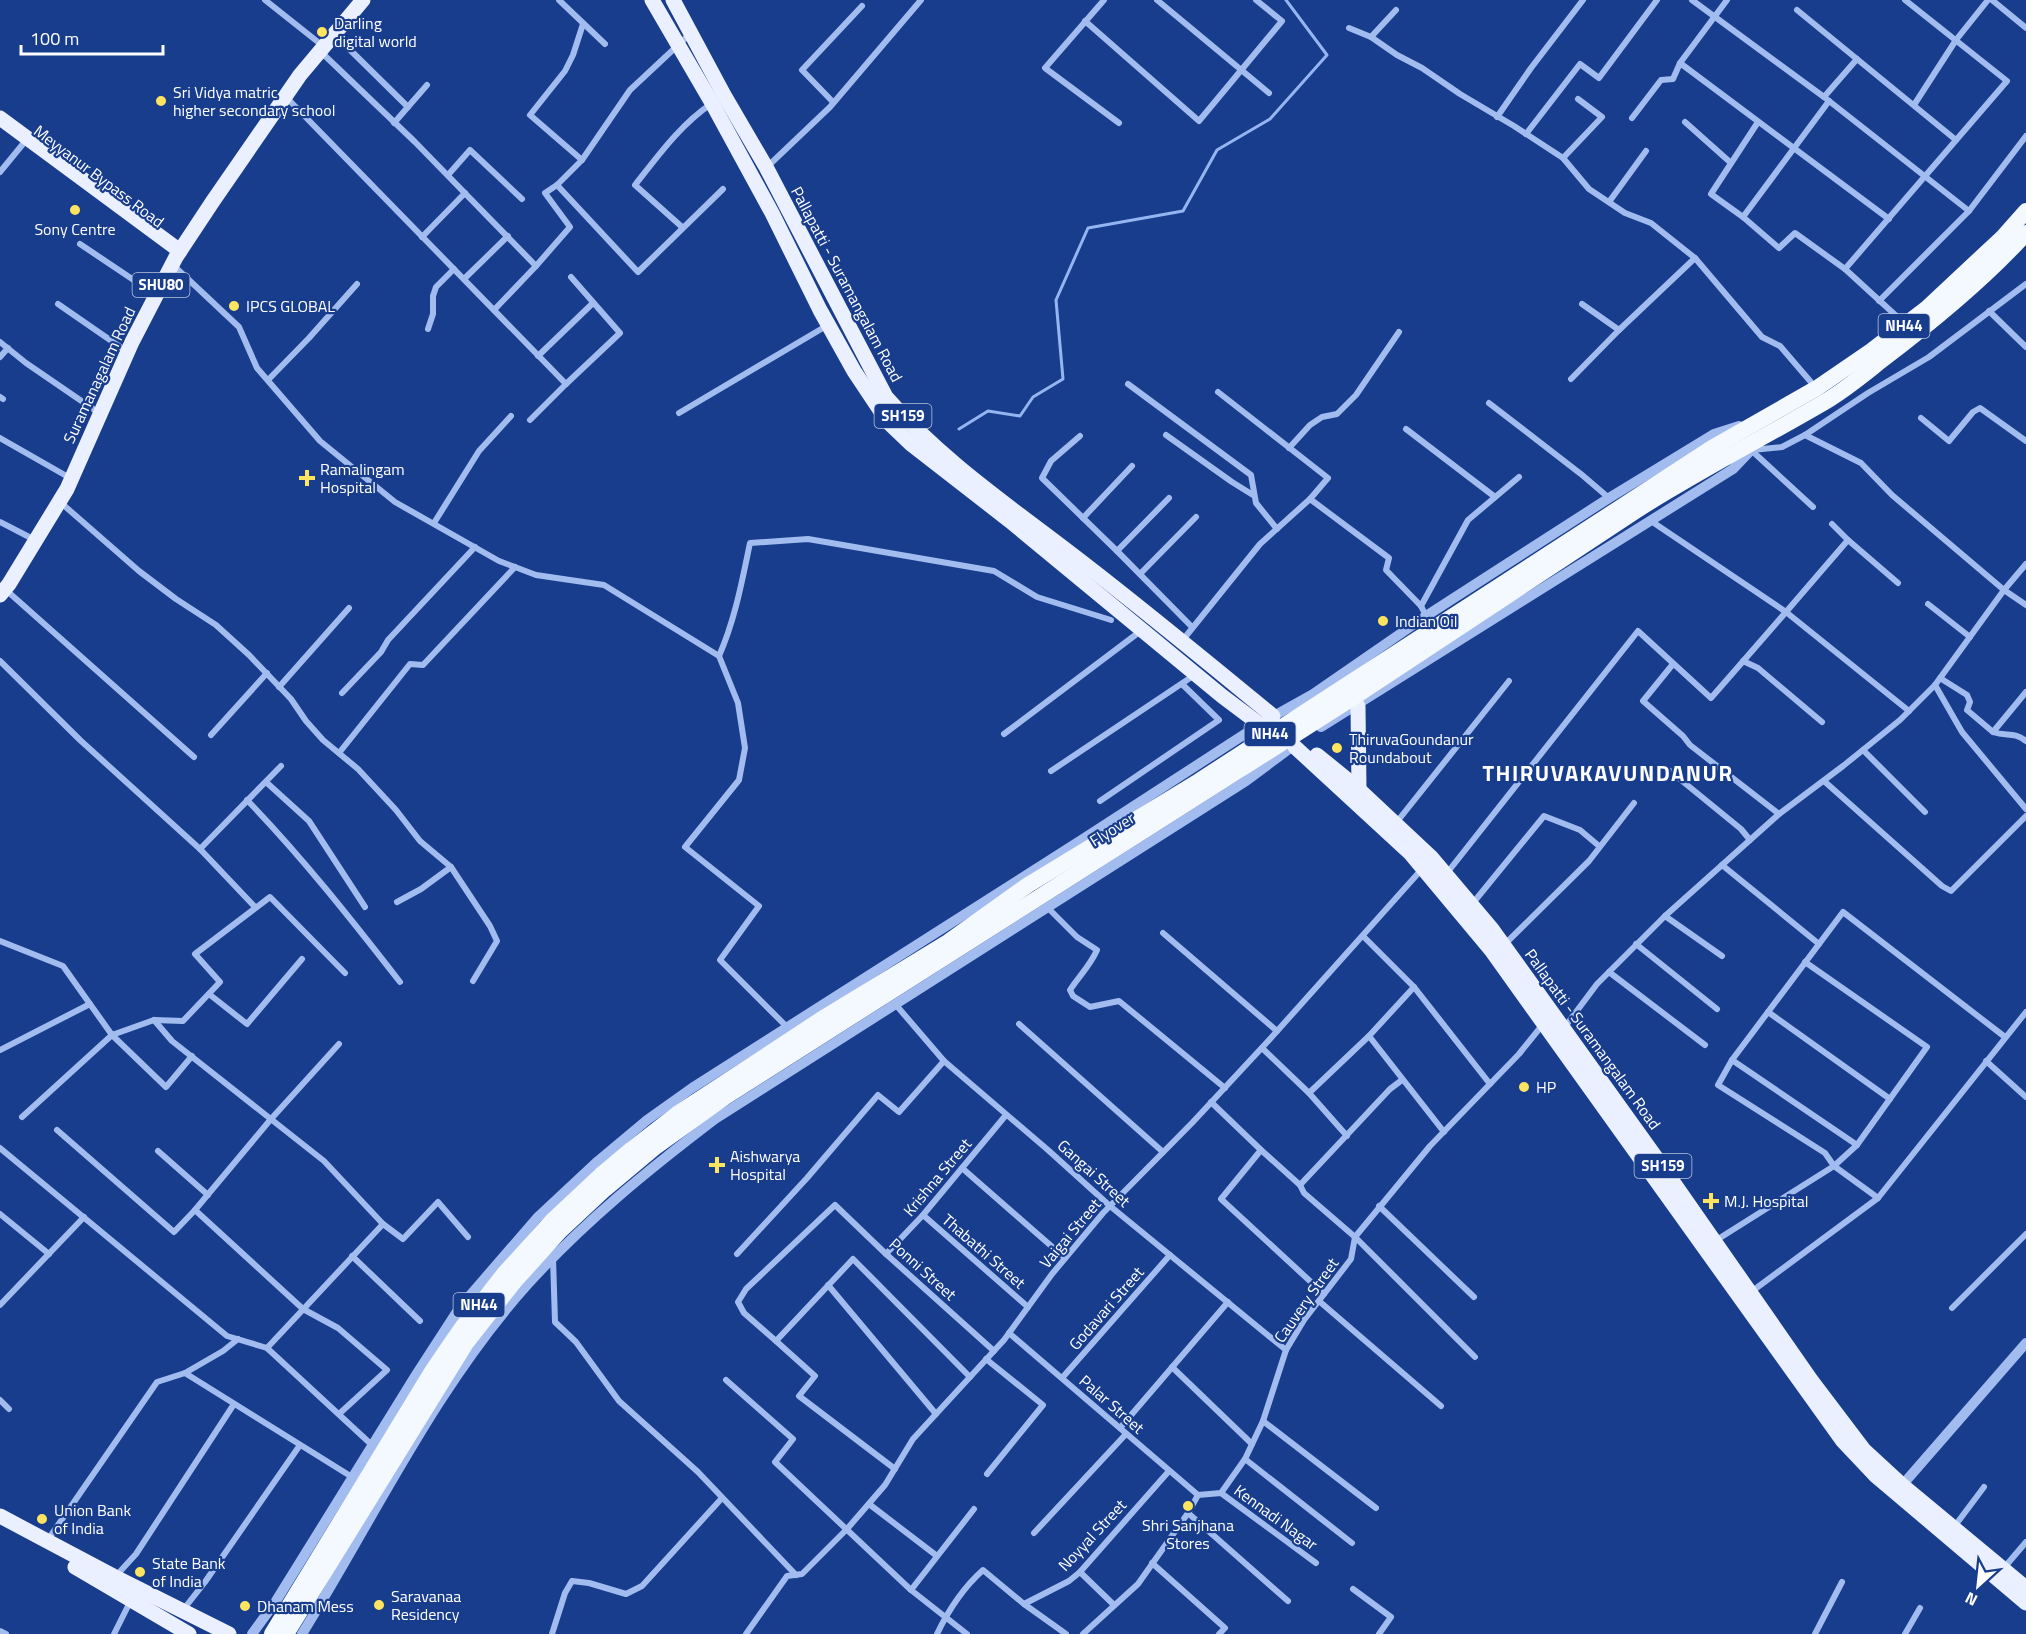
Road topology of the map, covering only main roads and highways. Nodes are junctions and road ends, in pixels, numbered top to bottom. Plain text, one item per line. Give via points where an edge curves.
1 (363, 0) edge
2 (652, 0) edge
3 (674, 0) edge
4 (718, 99) junction
5 (0, 118) edge
6 (0, 125) edge
7 (26, 140) junction
8 (2026, 211) edge
9 (2026, 232) edge
10 (176, 258) junction
11 (1766, 425) junction
12 (1715, 455) junction
13 (2, 592) edge
14 (1358, 706) road end
15 (1269, 720) junction
16 (1297, 744) junction
17 (1359, 789) junction
18 (1428, 863) junction
19 (1547, 1019) junction
20 (828, 1023) junction
21 (775, 1058) junction
22 (1732, 1277) junction
23 (1899, 1489) junction
24 (0, 1516) edge
25 (0, 1527) edge
26 (2026, 1588) edge
27 (2026, 1603) edge
28 (189, 1634) edge
29 (229, 1634) edge
30 (272, 1634) edge
31 (286, 1634) edge

1 - 10 main road, Suramanagalam Road / SHU80 via 286,97
2 - 4 main road via 678,45
3 - 4 main road, Pallapatti - Suramangalam Road / SH159
4 - 15 main road, Pallapatti - Suramangalam Road / SH159 via 766,167 886,397 909,423 952,462 1211,664
4 - 15 main road via 828,324 888,422 1196,674
5 - 7 main road
6 - 7 main road, Meyyanur Bypass Road
7 - 10 main road, Meyyanur Bypass Road
8 - 11 highway, NH44 via 1962,277 1905,325
9 - 11 highway, NH44 via 1913,337 1825,402
10 - 13 main road, Suramanagalam Road / SHU80 via 128,352 71,479
11 - 12 highway, NH44
12 - 20 highway, Flyover / NH44 via 1354,697
12 - 20 highway, NH44 via 1028,885
14 - 17 main road
15 - 16 main road, SH159 via 1269,741 1273,745 1283,750
15 - 16 main road, SH159 via 1290,712 1299,718 1304,727
16 - 17 main road, Pallapatti - Suramangalam Road / SH159
16 - 18 main road via 1410,853
17 - 18 main road, Pallapatti - Suramangalam Road / SH159
18 - 19 main road
18 - 19 main road, Pallapatti - Suramangalam Road / SH159 via 1446,874 1504,945
19 - 22 main road
19 - 22 main road, Pallapatti - Suramangalam Road / SH159 via 1563,1029 1714,1241
20 - 21 highway, NH44
21 - 30 highway, NH44 via 677,1114 608,1168 504,1274 433,1370
21 - 31 highway, NH44 via 605,1189 514,1282 466,1343
22 - 23 main road, Pallapatti - Suramangalam Road / SH159 via 1750,1293 1864,1450
22 - 23 main road via 1842,1440 1876,1476
23 - 26 main road, Pallapatti - Suramangalam Road / SH159
23 - 27 main road
24 - 29 main road
25 - 28 main road

